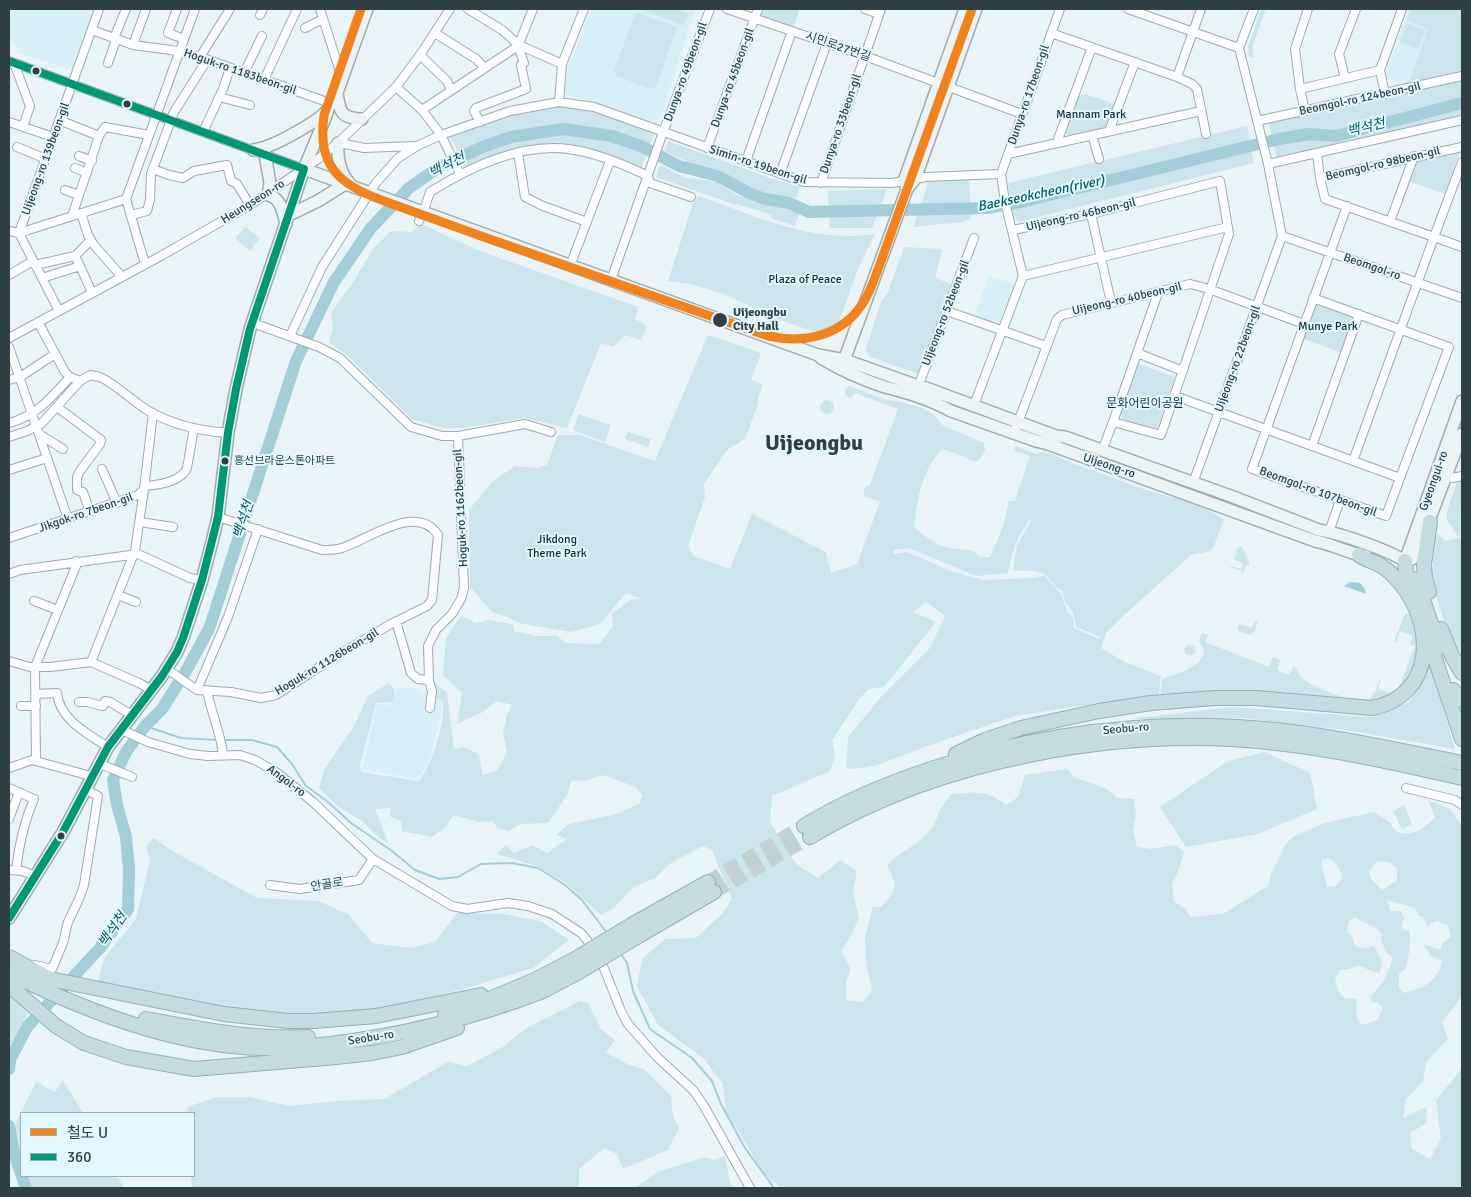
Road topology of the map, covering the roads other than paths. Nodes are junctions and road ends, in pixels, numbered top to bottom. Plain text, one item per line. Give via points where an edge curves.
1 (99, 9) edge
2 (126, 9) edge
3 (146, 9) edge
4 (177, 9) edge
5 (195, 9) edge
6 (230, 9) edge
7 (297, 9) edge
8 (320, 9) edge
9 (367, 9) edge
10 (450, 9) edge
11 (468, 9) edge
12 (533, 9) edge
13 (584, 9) edge
14 (710, 9) edge
15 (727, 9) edge
16 (758, 9) edge
17 (865, 9) edge
18 (965, 9) edge
19 (976, 9) edge
20 (1060, 9) edge
21 (1128, 9) edge
22 (1201, 9) edge
23 (1254, 9) edge
24 (1308, 9) edge
25 (1356, 9) edge
26 (1402, 9) edge
27 (880, 11) edge
28 (754, 18) junction
29 (323, 19) junction
30 (305, 28) dead end
31 (92, 30) junction
32 (792, 31) junction
33 (1193, 31) junction
34 (435, 33) junction
35 (1051, 33) junction
36 (262, 36) dead end
37 (114, 38) junction
38 (184, 39) junction
39 (827, 43) junction
40 (519, 45) junction
41 (133, 46) junction
42 (1092, 47) junction
43 (1239, 48) junction
44 (179, 52) junction
45 (420, 55) junction
46 (865, 56) junction
47 (204, 59) junction
48 (11, 62) edge
49 (1135, 62) junction
50 (108, 63) dead end
51 (562, 64) junction
52 (230, 68) junction
53 (485, 68) junction
54 (1380, 70) junction
55 (244, 73) junction
56 (1462, 76) edge
57 (1177, 77) junction
58 (1345, 78) junction
59 (264, 80) junction
60 (342, 80) junction
61 (72, 84) junction
62 (943, 85) junction
63 (396, 87) junction
64 (1300, 88) junction
65 (451, 90) junction
66 (337, 93) junction
67 (1385, 94) junction
68 (219, 97) junction
69 (560, 102) junction
70 (250, 105) dead end
71 (329, 106) junction
72 (422, 110) junction
73 (1201, 111) junction
74 (1305, 111) junction
75 (1022, 114) junction
76 (156, 115) junction
77 (362, 119) junction
78 (59, 120) junction
79 (171, 120) junction
80 (1462, 120) edge
81 (9, 122) edge
82 (480, 122) junction
83 (1258, 123) junction
84 (23, 126) junction
85 (1109, 131) junction
86 (203, 132) junction
87 (663, 133) junction
88 (1206, 134) dead end
89 (149, 135) junction
90 (441, 135) junction
91 (1092, 135) junction
92 (99, 136) junction
93 (53, 137) junction
94 (340, 141) junction
95 (1057, 142) junction
96 (417, 146) junction
97 (1462, 147) edge
98 (17, 148) dead end
99 (708, 148) junction
100 (253, 150) junction
101 (518, 153) junction
102 (265, 154) junction
103 (1008, 154) junction
104 (1317, 154) junction
105 (80, 156) dead end
106 (1414, 156) junction
107 (46, 159) junction
108 (1098, 159) dead end
109 (610, 160) junction
110 (92, 161) junction
111 (746, 162) junction
112 (1462, 162) edge
113 (1268, 164) junction
114 (75, 168) dead end
115 (153, 169) junction
116 (304, 169) junction
117 (87, 173) junction
118 (460, 174) junction
119 (780, 174) junction
120 (648, 175) junction
121 (1001, 178) junction
122 (1320, 178) junction
123 (821, 183) junction
124 (909, 183) junction
125 (348, 185) junction
126 (65, 190) dead end
127 (371, 194) junction
128 (80, 195) junction
129 (268, 195) junction
130 (691, 197) dead end
131 (126, 199) junction
132 (250, 205) junction
133 (1347, 206) junction
134 (81, 213) junction
135 (418, 214) junction
136 (1091, 214) junction
137 (131, 215) junction
138 (72, 216) junction
139 (288, 219) junction
140 (587, 222) junction
141 (1390, 222) junction
142 (1012, 227) junction
143 (1228, 227) junction
144 (9, 231) edge
145 (19, 233) junction
146 (1282, 236) junction
147 (1434, 237) junction
148 (974, 238) dead end
149 (91, 240) junction
150 (1462, 248) edge
151 (1330, 252) junction
152 (75, 256) junction
153 (1102, 256) junction
154 (34, 263) junction
155 (145, 264) junction
156 (80, 266) junction
157 (570, 266) junction
158 (9, 275) edge
159 (1022, 276) junction
160 (122, 277) junction
161 (42, 278) junction
162 (611, 280) junction
163 (1418, 282) junction
164 (1209, 289) junction
165 (92, 293) junction
166 (1158, 293) junction
167 (1313, 298) junction
168 (1462, 298) edge
169 (1112, 302) junction
170 (1256, 307) junction
171 (60, 311) junction
172 (947, 311) junction
173 (1359, 314) junction
174 (38, 322) junction
175 (253, 322) junction
176 (1304, 324) junction
177 (1401, 330) junction
178 (1002, 331) junction
179 (290, 336) junction
180 (9, 338) edge
181 (1046, 346) junction
182 (9, 347) edge
183 (1137, 353) junction
184 (55, 354) junction
185 (843, 365) junction
186 (1183, 371) junction
187 (20, 377) junction
188 (70, 377) junction
189 (9, 380) edge
190 (80, 381) junction
191 (918, 387) junction
192 (1175, 396) junction
193 (1462, 401) edge
194 (974, 405) junction
195 (57, 408) junction
196 (153, 412) junction
197 (1218, 412) junction
198 (32, 414) junction
199 (1018, 422) junction
200 (1113, 422) junction
201 (9, 423) edge
202 (194, 428) junction
203 (1266, 429) junction
204 (38, 431) junction
205 (551, 432) dead end
206 (228, 433) junction
207 (1014, 433) junction
208 (1462, 434) edge
209 (458, 436) junction
210 (9, 437) edge
211 (1312, 446) junction
212 (63, 449) dead end
213 (1102, 451) junction
214 (1079, 455) junction
215 (47, 458) junction
216 (1353, 461) junction
217 (1449, 468) junction
218 (102, 469) dead end
219 (9, 470) edge
220 (1462, 476) edge
221 (1400, 478) junction
222 (1193, 483) junction
223 (144, 487) junction
224 (1184, 492) junction
225 (1340, 500) junction
226 (117, 502) junction
227 (90, 512) junction
228 (223, 518) junction
229 (68, 519) junction
230 (140, 522) junction
231 (1425, 522) junction
232 (173, 527) dead end
233 (258, 529) junction
234 (1329, 532) junction
235 (9, 538) edge
236 (1380, 550) junction
237 (134, 554) junction
238 (1359, 555) junction
239 (1410, 558) junction
240 (76, 561) junction
241 (9, 572) edge
242 (202, 580) junction
243 (118, 595) junction
244 (34, 601) dead end
245 (136, 602) dead end
246 (58, 610) junction
247 (1419, 613) junction
248 (396, 621) junction
249 (9, 661) edge
250 (91, 662) junction
251 (36, 667) junction
252 (167, 669) junction
253 (1462, 673) edge
254 (428, 680) junction
255 (195, 689) junction
256 (152, 690) junction
257 (207, 690) junction
258 (36, 694) junction
259 (1458, 695) edge
260 (79, 702) dead end
261 (21, 706) dead end
262 (36, 706) junction
263 (430, 708) dead end
264 (132, 715) junction
265 (1462, 716) edge
266 (124, 731) junction
267 (1462, 739) edge
268 (108, 746) junction
269 (224, 755) junction
270 (36, 761) junction
271 (98, 763) junction
272 (1462, 763) edge
273 (9, 768) edge
274 (917, 774) junction
275 (91, 776) junction
276 (132, 777) dead end
277 (1462, 778) edge
278 (9, 788) edge
279 (1406, 788) dead end
280 (85, 789) junction
281 (19, 792) junction
282 (1462, 805) edge
283 (9, 819) edge
284 (373, 859) junction
285 (12, 870) edge
286 (36, 876) junction
287 (270, 885) dead end
288 (711, 887) tunnel mouth
289 (10, 915) edge
290 (9, 957) edge
291 (9, 973) edge
292 (51, 974) junction
293 (9, 985) edge
294 (540, 985) junction
295 (516, 987) junction
296 (9, 993) edge
297 (28, 1003) junction
298 (505, 1006) junction
299 (136, 1021) junction
300 (750, 1188) edge

1 - 31 street, Uijeong-ro 139beon-gil
2 - 37 street
3 - 41 street
4 - 38 street via 168,33
5 - 38 street
6 - 47 street
7 - 59 street
8 - 29 street
9 - 60 street
10 - 34 street, Heungseon-ro
11 - 40 street
12 - 40 street
13 - 51 street
14 - 87 street, Dunya-ro 49beon-gil
15 - 28 street, 시민로27번길
16 - 28 street, Dunya-ro 45beon-gil
17 - 27 street
18 - 62 street
19 - 62 street
20 - 35 street, Dunya-ro 17beon-gil
21 - 33 street
22 - 33 street
23 - 43 street
24 - 64 street via 1295,49
25 - 58 street via 1339,54
26 - 54 street
27 - 46 street, Dunya-ro 33beon-gil
28 - 32 street, 시민로27번길
28 - 99 street, Dunya-ro 45beon-gil
29 - 30 street
29 - 60 street
31 - 37 street, Hoguk-ro 1183beon-gil
31 - 61 street, Uijeong-ro 139beon-gil
32 - 39 street, 시민로27번길
32 - 111 street
33 - 43 street
33 - 57 street
34 - 45 street, Heungseon-ro
34 - 53 street
35 - 42 street
35 - 75 street, Dunya-ro 17beon-gil
36 - 55 street
37 - 41 street, Hoguk-ro 1183beon-gil
37 - 50 street
38 - 44 street
39 - 46 street, 시민로27번길
39 - 119 street
40 - 51 street
40 - 53 street
40 - 82 street via 526,89 476,108 474,111
41 - 44 street, Hoguk-ro 1183beon-gil
42 - 49 street
42 - 95 street
43 - 83 street
44 - 47 street, Hoguk-ro 1183beon-gil
44 - 76 street
45 - 63 street, Heungseon-ro
45 - 65 street via 447,81
46 - 62 street, 시민로27번길
46 - 123 street, Dunya-ro 33beon-gil
47 - 52 street, Hoguk-ro 1183beon-gil
47 - 79 street
48 - 61 street
48 - 84 street via 30,106
49 - 57 street
49 - 85 street
51 - 69 street
52 - 55 street, Hoguk-ro 1183beon-gil
52 - 68 street
53 - 65 street
54 - 58 street
54 - 67 street
55 - 59 street, Hoguk-ro 1183beon-gil
56 - 67 street, Beomgol-ro 124beon-gil
57 - 73 street via 1197,89
58 - 64 street
59 - 71 street, Hoguk-ro 1183beon-gil
60 - 66 street
61 - 76 street
61 - 78 street, Uijeong-ro 139beon-gil
62 - 75 street, 시민로27번길
62 - 124 street
63 - 72 street
63 - 77 street, Heungseon-ro
64 - 74 street
65 - 72 street
66 - 71 street
66 - 77 street via 344,115
67 - 74 street, Beomgol-ro 124beon-gil
68 - 70 street
68 - 86 street
69 - 82 street, Simin-ro 19beon-gil via 510,111
69 - 87 street, Simin-ro 19beon-gil via 594,106
71 - 100 street via 324,115 310,124 268,146
71 - 116 street
72 - 90 street
73 - 85 street
73 - 88 street
74 - 83 street, Beomgol-ro 124beon-gil
75 - 103 street, Dunya-ro 17beon-gil
76 - 79 street
76 - 89 street
77 - 94 street, Heungseon-ro
78 - 92 street
78 - 93 street, Uijeong-ro 139beon-gil
79 - 86 street
79 - 115 street
80 - 104 street
81 - 84 street
82 - 90 street, Simin-ro 19beon-gil
83 - 113 street
84 - 93 street
85 - 91 street
86 - 100 street
87 - 99 street, Simin-ro 19beon-gil
87 - 120 street, Dunya-ro 49beon-gil
89 - 92 street via 105,127
89 - 131 street
90 - 96 street, Simin-ro 19beon-gil
90 - 118 street
91 - 95 street
91 - 108 street
92 - 110 street
93 - 107 street, Uijeong-ro 139beon-gil
94 - 96 street via 364,148
94 - 116 street, Heungseon-ro
94 - 125 street via 337,154
95 - 103 street
96 - 127 street via 387,169
97 - 106 street, Beomgol-ro 98beon-gil
98 - 107 street
99 - 111 street, Simin-ro 19beon-gil
100 - 102 street
101 - 109 street via 547,148 568,149
101 - 118 street
101 - 140 street via 525,197
102 - 116 street
102 - 129 street via 270,183
103 - 121 street, Dunya-ro 17beon-gil
104 - 113 street
104 - 122 street
105 - 110 street
106 - 122 street, Beomgol-ro 98beon-gil
106 - 141 street
107 - 145 street, Uijeong-ro 139beon-gil
109 - 120 street
109 - 140 street
110 - 117 street
111 - 119 street, Simin-ro 19beon-gil
112 - 147 street
113 - 146 street
114 - 117 street
115 - 132 street via 183,178 194,171 227,165 231,182 237,184
115 - 137 street via 150,206 147,211
116 - 125 street
116 - 129 street, Heungseon-ro
116 - 139 street
117 - 128 street
118 - 135 street via 430,192
119 - 123 street, Simin-ro 19beon-gil via 804,182
120 - 130 street via 650,182
120 - 162 street, Dunya-ro 49beon-gil
121 - 124 street, Simin-ro 19beon-gil
121 - 142 street
122 - 133 street, Beomgol-ro 98beon-gil via 1325,199
123 - 124 street, Simin-ro 19beon-gil
124 - 185 street
125 - 127 street
125 - 139 street
126 - 128 street
127 - 135 street, Uijeong-ro
127 - 179 street via 322,267
128 - 138 street
129 - 132 street, Heungseon-ro
129 - 139 street via 273,196
131 - 134 street
131 - 137 street
132 - 155 street, Heungseon-ro
133 - 141 street, Beomgol-ro 98beon-gil
133 - 151 street, Beomgol-ro 107beon-gil
134 - 138 street
134 - 149 street
135 - 157 street, Uijeong-ro
136 - 142 street, Uijeong-ro 46beon-gil
136 - 143 street, Uijeong-ro 46beon-gil via 1220,181
136 - 153 street
137 - 155 street
138 - 145 street
139 - 175 street
140 - 157 street
141 - 147 street, Beomgol-ro 98beon-gil
142 - 159 street, Uijeong-ro 46beon-gil
143 - 153 street
143 - 164 street, Uijeong-ro 46beon-gil
144 - 145 street
145 - 154 street
146 - 151 street, Beomgol-ro
146 - 170 street, Uijeong-ro 22beon-gil
147 - 150 street, Beomgol-ro 98beon-gil
147 - 163 street
148 - 172 street, Uijeong-ro 52beon-gil
149 - 152 street
149 - 160 street
151 - 163 street, Beomgol-ro
151 - 167 street, Beomgol-ro 107beon-gil
152 - 154 street
152 - 156 street
153 - 159 street
153 - 169 street
154 - 158 street
154 - 161 street
155 - 160 street, Heungseon-ro
156 - 161 street
156 - 165 street
157 - 162 street, Uijeong-ro
159 - 178 street
160 - 165 street, Heungseon-ro
161 - 171 street
162 - 185 street, Uijeong-ro
163 - 168 street, Beomgol-ro
163 - 177 street
164 - 166 street, Uijeong-ro 40beon-gil via 1190,284
164 - 170 street, Uijeong-ro 40beon-gil
164 - 186 street, Uijeong-ro 46beon-gil
165 - 171 street, Heungseon-ro
166 - 169 street, Uijeong-ro 40beon-gil
166 - 183 street
167 - 173 street, Beomgol-ro 107beon-gil
167 - 176 street, Beomgol-ro 107beon-gil
169 - 181 street, Uijeong-ro 40beon-gil via 1062,315 1057,319
170 - 176 street
170 - 197 street, Uijeong-ro 22beon-gil
171 - 174 street, Heungseon-ro
172 - 178 street
172 - 191 street, Uijeong-ro 52beon-gil
173 - 177 street, Beomgol-ro 107beon-gil
173 - 211 street
174 - 180 street, Heungseon-ro
174 - 184 street
175 - 179 street
175 - 206 street
176 - 203 street, Beomgol-ro 107beon-gil
177 - 216 street
177 - 221 street, Beomgol-ro 107beon-gil via 1449,347
178 - 181 street
178 - 194 street
179 - 209 street, Hoguk-ro 1162beon-gil via 340,358 410,427 442,436
181 - 199 street, Uijeong-ro 40beon-gil
182 - 187 street
183 - 186 street
183 - 200 street
184 - 187 street
184 - 188 street
185 - 191 street, Uijeong-ro
185 - 207 street, Uijeong-ro via 886,387
186 - 192 street, Uijeong-ro 46beon-gil
187 - 189 street
187 - 198 street
188 - 190 street
188 - 198 street
190 - 195 street
190 - 196 street via 90,375 100,377
191 - 194 street, Uijeong-ro
192 - 197 street
192 - 200 street, Uijeong-ro 46beon-gil via 1161,435
193 - 231 street, Gyeongui-ro
194 - 199 street, Uijeong-ro
195 - 204 street
195 - 227 street via 101,440 77,477 77,490 84,492
196 - 202 street via 187,428
196 - 223 street, Jikgok-ro 7beon-gil
197 - 203 street
197 - 222 street, Uijeong-ro 22beon-gil
198 - 201 street
198 - 204 street
199 - 207 street, Uijeong-ro 40beon-gil
199 - 213 street, Uijeong-ro
200 - 213 street
202 - 206 street
202 - 223 street via 185,473 158,485
203 - 211 street
203 - 225 street, Beomgol-ro 107beon-gil via 1252,469
204 - 210 street
204 - 212 street
204 - 215 street
205 - 209 street via 525,424
206 - 228 street
207 - 214 street, Uijeong-ro
208 - 217 street, Gyeongui-ro
209 - 254 street, Hoguk-ro 1162beon-gil via 464,588 452,614 436,630 428,646
211 - 216 street
213 - 214 street via 1116,461
213 - 222 street, Uijeong-ro
214 - 224 street, Uijeong-ro
215 - 219 street
215 - 229 street
216 - 221 street
217 - 220 street via 1450,476
217 - 231 street, Gyeongui-ro
218 - 226 street
221 - 225 street, Beomgol-ro 107beon-gil via 1386,516
222 - 224 street via 1214,496
222 - 234 street, Uijeong-ro
223 - 226 street, Jikgok-ro 7beon-gil via 138,495
223 - 230 street
224 - 238 street, Uijeong-ro
225 - 234 street
226 - 227 street, Jikgok-ro 7beon-gil
227 - 229 street, Jikgok-ro 7beon-gil
228 - 233 street
228 - 242 street
229 - 235 street, Jikgok-ro 7beon-gil
230 - 232 street
230 - 237 street
231 - 236 street via 1404,548 1392,552
231 - 239 street, Gyeongui-ro via 1426,527
231 - 253 highway via 1430,528 1424,554 1425,577 1444,638
233 - 248 street, Hoguk-ro 1126beon-gil via 322,550 340,549 383,528 407,522 433,527 438,535 432,600 427,606
233 - 255 street via 228,617
234 - 236 street, Uijeong-ro
236 - 239 street, Uijeong-ro
237 - 240 street
237 - 242 street
237 - 243 street
238 - 239 street, Uijeong-ro via 1386,563
238 - 247 highway via 1392,575
239 - 247 highway via 1406,572
239 - 259 highway via 1410,566
240 - 241 street
240 - 246 street
242 - 252 street via 183,638
243 - 245 street
243 - 250 street
244 - 246 street
246 - 251 street
247 - 267 highway
247 - 274 highway via 1424,651 1422,666 1407,691 1384,706 1362,708 1215,698 1125,707 1005,733
248 - 254 street via 411,673 418,680
248 - 257 street, Hoguk-ro 1126beon-gil via 276,695 261,698
249 - 251 street
250 - 251 street
250 - 256 street
251 - 258 street
252 - 255 street
252 - 256 street
254 - 263 street, Hoguk-ro 1162beon-gil via 432,692
255 - 257 street, Hoguk-ro 1126beon-gil
256 - 264 street
257 - 269 street
258 - 262 street
258 - 268 street via 57,693 64,712 83,730
259 - 265 highway
260 - 264 street via 103,706 105,701 110,702
261 - 262 street
262 - 270 street
264 - 266 street
266 - 268 street
266 - 269 street, Angol-ro via 190,754
268 - 271 street
269 - 284 street, Angol-ro via 240,755 276,772
270 - 273 street
270 - 275 street
271 - 275 street
271 - 276 street
272 - 274 highway, Seobu-ro via 1277,730 1176,726 1101,731 1008,746
274 - 277 highway, Seobu-ro via 860,796 807,832 906,790 962,772 1048,751 1141,740 1222,739 1276,743
275 - 280 street
278 - 281 street
279 - 282 street via 1455,800
280 - 286 street
280 - 292 street via 98,796 86,875
281 - 283 street
281 - 285 street via 34,799 22,829
284 - 287 street, 안골로 via 359,880 300,889
284 - 300 street, Angol-ro via 452,906 467,909 508,903 528,906 552,914 581,933 603,966 628,1024 693,1090
285 - 286 street
286 - 289 street
288 - 294 highway, Seobu-ro, bridge via 636,930 575,959
290 - 292 highway
290 - 299 highway, Seobu-ro via 34,978
291 - 299 highway, Seobu-ro via 65,1000
292 - 295 highway via 99,989 224,1014 288,1021 376,1016
293 - 297 highway
294 - 295 highway, Seobu-ro
294 - 298 highway, Seobu-ro
295 - 299 highway, Seobu-ro via 426,1020 383,1030 331,1036 260,1038
296 - 297 highway
297 - 298 highway via 84,1043 126,1057 194,1069 337,1057 402,1047 434,1038
298 - 299 highway, Seobu-ro via 430,1028 289,1048 224,1045 180,1037

